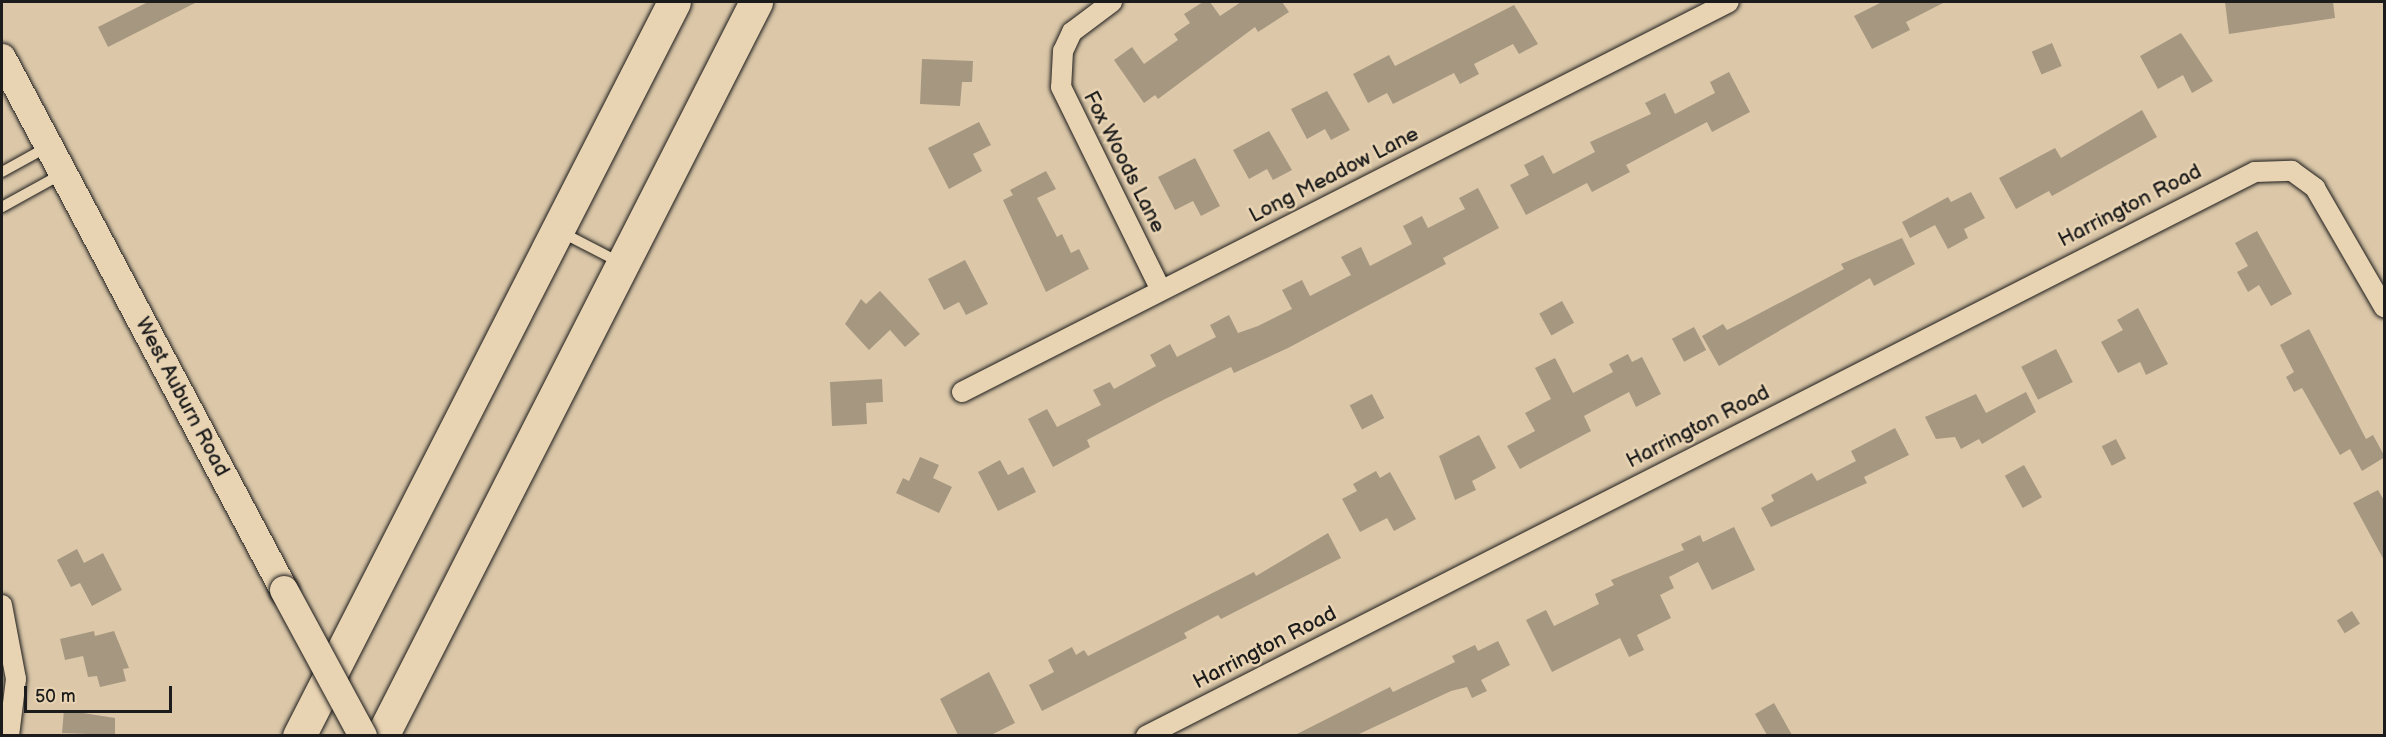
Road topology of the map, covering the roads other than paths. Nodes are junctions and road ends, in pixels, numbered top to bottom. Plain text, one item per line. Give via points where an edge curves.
1 (674, 2) edge
2 (756, 2) edge
3 (1112, 2) edge
4 (1729, 2) edge
5 (2, 58) edge
6 (49, 146) junction
7 (2, 172) edge
8 (63, 173) junction
9 (2, 207) edge
10 (557, 230) junction
11 (622, 264) junction
12 (1161, 290) junction
13 (2385, 307) edge
14 (962, 392) dead end
15 (2, 605) edge
16 (9, 735) edge
17 (299, 735) edge
18 (363, 735) edge
19 (382, 735) edge
20 (1146, 735) edge

1 - 10 highway
2 - 11 highway
3 - 12 street, Fox Woods Lane via 1071,32 1063,51 1061,87
4 - 12 street, Long Meadow Lane
5 - 6 main road, West Auburn Road
6 - 7 lane
6 - 8 main road, West Auburn Road
8 - 9 lane
8 - 18 main road, West Auburn Road, bridge
10 - 11 lane
10 - 17 highway
11 - 19 highway
12 - 14 street, Long Meadow Lane
13 - 20 street, Harrington Road via 2315,188 2292,171 2274,169 2226,184
15 - 16 street via 16,679

